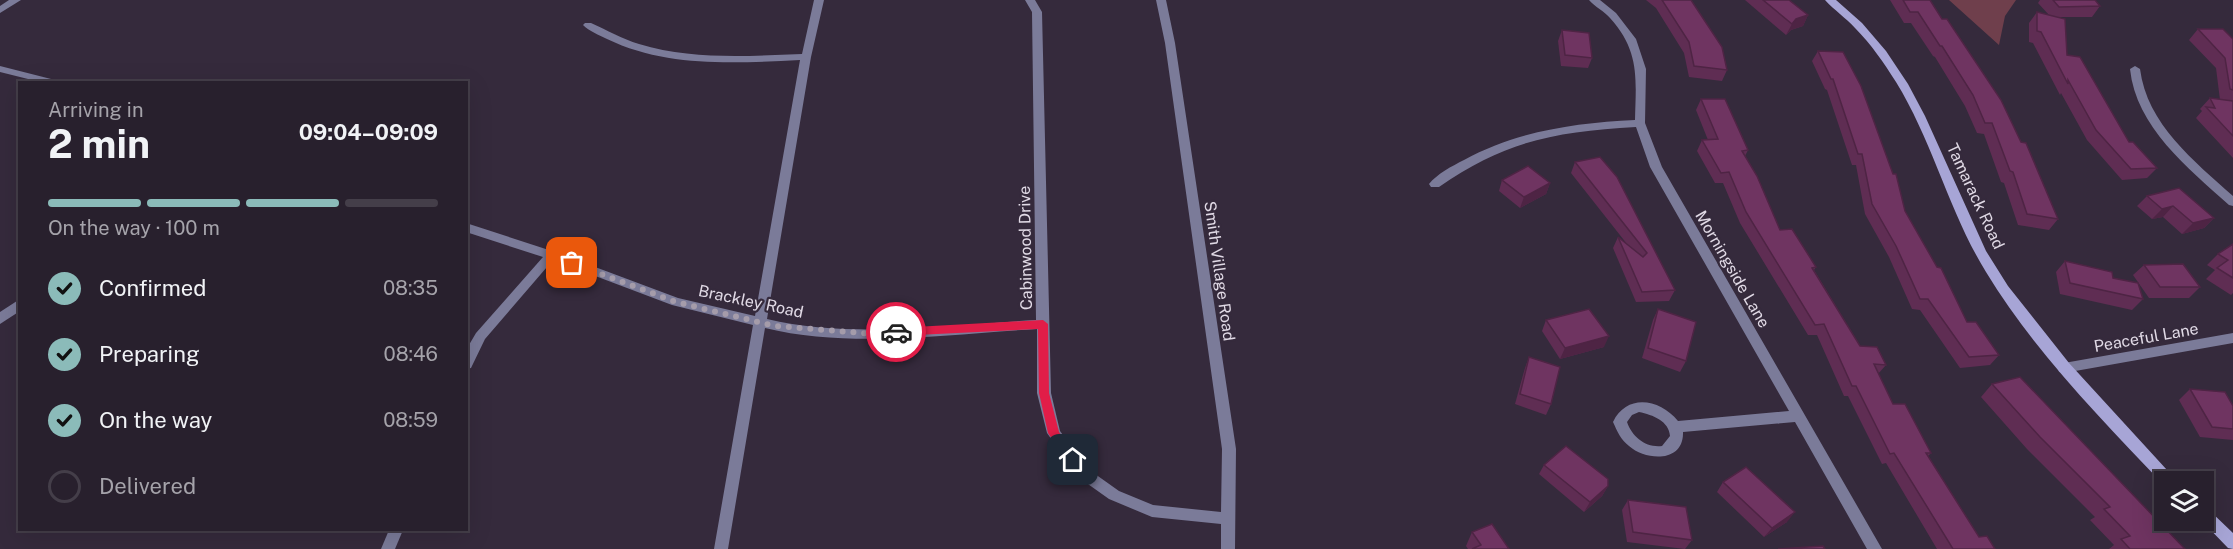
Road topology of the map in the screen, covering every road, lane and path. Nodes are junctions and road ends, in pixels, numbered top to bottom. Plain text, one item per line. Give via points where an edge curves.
1 (16, 0) edge
2 (819, 0) edge
3 (1030, 0) edge
4 (1161, 0) edge
5 (1594, 0) edge
6 (1830, 0) edge
7 (0, 10) edge
8 (588, 25) dead end
9 (806, 57) junction
10 (0, 69) edge
11 (2135, 69) dead end
12 (47, 81) edge
13 (1640, 123) junction
14 (1435, 184) dead end
15 (2233, 202) edge
16 (468, 228) edge
17 (551, 255) junction
18 (18, 306) edge
19 (0, 320) edge
20 (761, 323) junction
21 (1043, 324) junction
22 (2233, 338) edge
23 (468, 360) edge
24 (2064, 368) junction
25 (1798, 416) junction
26 (1674, 427) dead end
27 (2160, 471) edge
28 (1229, 519) junction
29 (2214, 524) edge
30 (396, 531) edge
31 (2233, 543) edge
32 (388, 549) edge
33 (721, 549) edge
34 (1228, 549) edge
35 (1875, 549) edge

1 - 7 street
2 - 9 street
3 - 21 street, Cabinwood Drive via 1036,12
4 - 28 street, Smith Village Road via 1229,448
5 - 13 street, Morningside Lane via 1613,15 1631,39 1641,69
6 - 24 street, Tamarack Road via 1875,44 1910,94 1980,252
8 - 9 street via 633,46 672,56 718,60
9 - 20 street
10 - 12 street
11 - 15 street via 2138,91 2173,145
13 - 14 street via 1531,135 1479,155
13 - 25 street, Morningside Lane via 1656,167
16 - 17 street, Brackley Road
17 - 20 street, Brackley Road via 676,302
17 - 23 street via 480,336
18 - 19 street
20 - 21 street, Brackley Road via 789,329 874,334
20 - 33 street
21 - 28 street, Cabinwood Drive via 1044,393 1054,433 1083,473 1114,495 1152,511
22 - 24 street, Peaceful Lane
24 - 27 street, Tamarack Road
25 - 26 street
25 - 35 street, Morningside Lane
28 - 34 street, Smith Village Road
29 - 31 street
30 - 32 street

